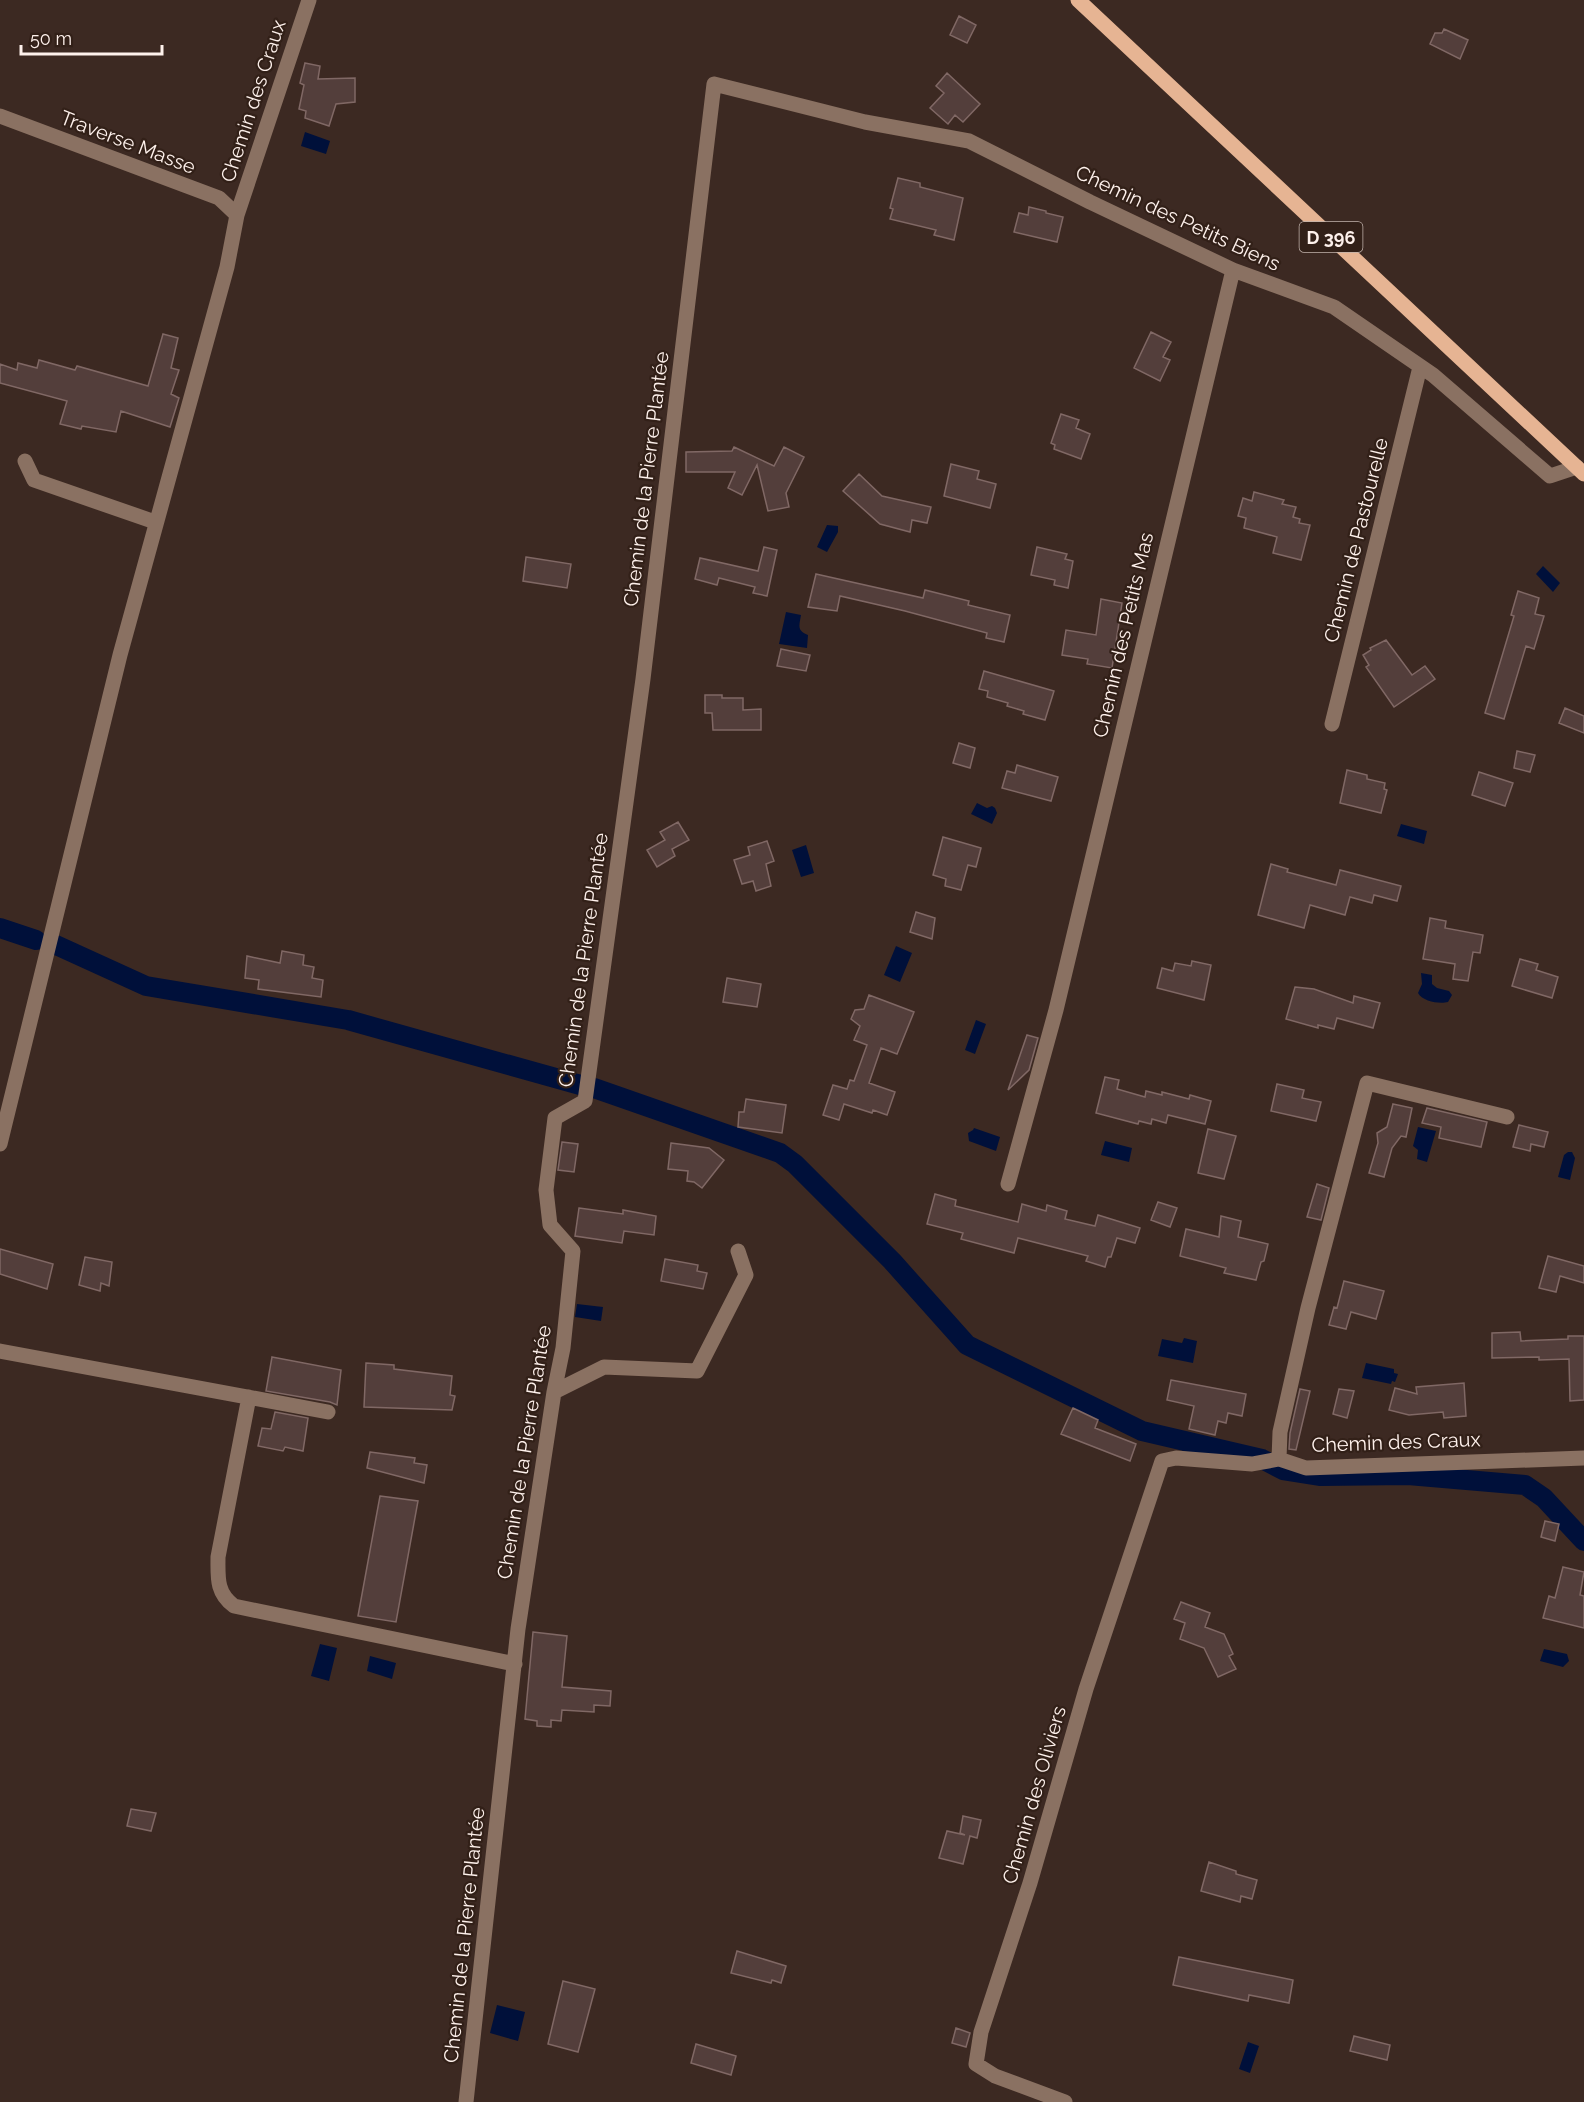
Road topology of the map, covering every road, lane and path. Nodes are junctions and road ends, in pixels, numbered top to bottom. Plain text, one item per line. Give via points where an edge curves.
1 (309, 0) edge
2 (1078, 0) edge
3 (714, 84) joint
4 (0, 116) edge
5 (237, 215) junction
6 (1233, 270) junction
7 (1420, 367) junction
8 (25, 461) dead end
9 (1581, 471) edge
10 (155, 522) junction
11 (1332, 724) dead end
12 (1507, 1117) dead end
13 (0, 1144) edge
14 (1008, 1184) dead end
15 (738, 1251) dead end
16 (0, 1351) edge
17 (554, 1392) junction
18 (249, 1397) junction
19 (328, 1412) dead end
20 (1176, 1458) joint
21 (1584, 1458) edge
22 (1279, 1459) junction
23 (515, 1664) junction
24 (466, 2102) edge
25 (1065, 2102) edge

1 - 5 street, Chemin des Craux
2 - 9 main road, D 396
3 - 6 street, Chemin des Petits Biens via 865,122 969,141
3 - 17 street, Chemin de la Pierre Plantée via 644,667 585,1101 555,1118 546,1190 550,1225 573,1251
4 - 5 street, Traverse Masse via 219,198
5 - 10 street, Chemin des Craux via 227,267
6 - 7 street, Chemin des Petits Biens via 1334,307
6 - 14 street, Chemin des Petits Mas via 1056,1010
7 - 9 street, Chemin des Petits Biens via 1550,476
7 - 11 street, Chemin de Pastourelle
8 - 10 street via 34,480
10 - 13 street, Chemin des Craux
12 - 22 street via 1366,1083 1308,1308 1280,1432
15 - 17 street via 746,1275 697,1371 604,1367
16 - 18 street
17 - 23 street, Chemin de la Pierre Plantée
18 - 19 street
18 - 23 street via 218,1557 218,1584 226,1600 234,1606
20 - 22 street, Chemin des Craux via 1252,1464
20 - 25 street, Chemin des Oliviers via 1162,1461 1142,1518 981,2032 976,2064 995,2076
21 - 22 street, Chemin des Craux via 1306,1468
23 - 24 street, Chemin de la Pierre Plantée

